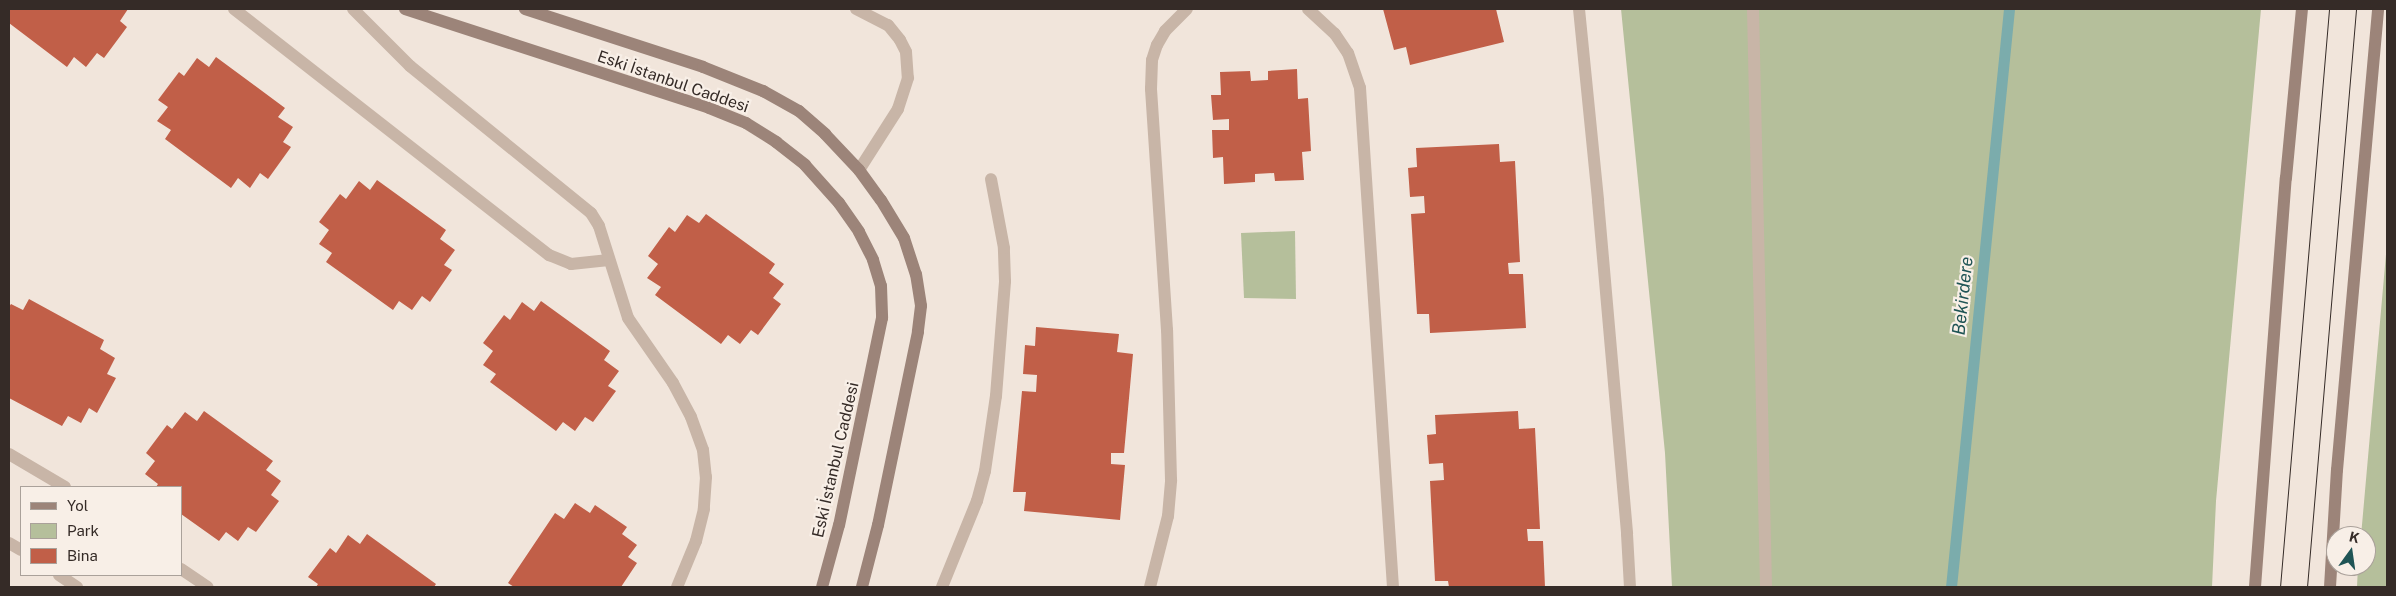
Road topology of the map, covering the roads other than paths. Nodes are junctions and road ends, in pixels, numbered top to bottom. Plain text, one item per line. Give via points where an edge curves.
1 (234, 9) edge
2 (353, 9) edge
3 (405, 9) edge
4 (525, 9) edge
5 (856, 9) edge
6 (1187, 9) edge
7 (1308, 9) edge
8 (1579, 9) edge
9 (1753, 9) edge
10 (2302, 9) edge
11 (2378, 9) edge
12 (859, 170) junction
13 (991, 179) dead end
14 (609, 260) junction
15 (9, 454) edge
16 (63, 486) edge
17 (9, 543) edge
18 (20, 549) edge
19 (182, 570) edge
20 (60, 576) edge
21 (77, 587) edge
22 (208, 587) edge
23 (676, 587) edge
24 (822, 587) edge
25 (862, 587) edge
26 (942, 587) edge
27 (1150, 587) edge
28 (1393, 587) edge
29 (1630, 587) edge
30 (1766, 587) edge
31 (2255, 587) edge
32 (2330, 587) edge

1 - 14 street via 549,255 571,264
2 - 14 street via 410,66 591,213 599,226
3 - 24 main road, Eski İstanbul Caddesi via 746,123 806,165 839,203 873,260 881,286 882,318
4 - 12 main road, Eski İstanbul Caddesi via 763,91 799,111
5 - 12 street via 888,25 900,40 906,52 908,78 898,109
6 - 27 street via 1165,31 1152,60 1167,330 1170,480 1168,516
7 - 28 street via 1335,34 1348,53 1360,88
8 - 29 street via 1628,534
9 - 30 street
10 - 31 main road
11 - 32 main road via 2337,470
12 - 25 main road, Eski İstanbul Caddesi via 904,238 916,274 921,306 911,368
13 - 26 street via 1004,248 1006,281 996,396 985,471 977,501
14 - 23 street via 628,318 673,383 691,417 703,450 706,477 704,509 696,541
15 - 16 street
17 - 18 street
19 - 22 street
20 - 21 street

